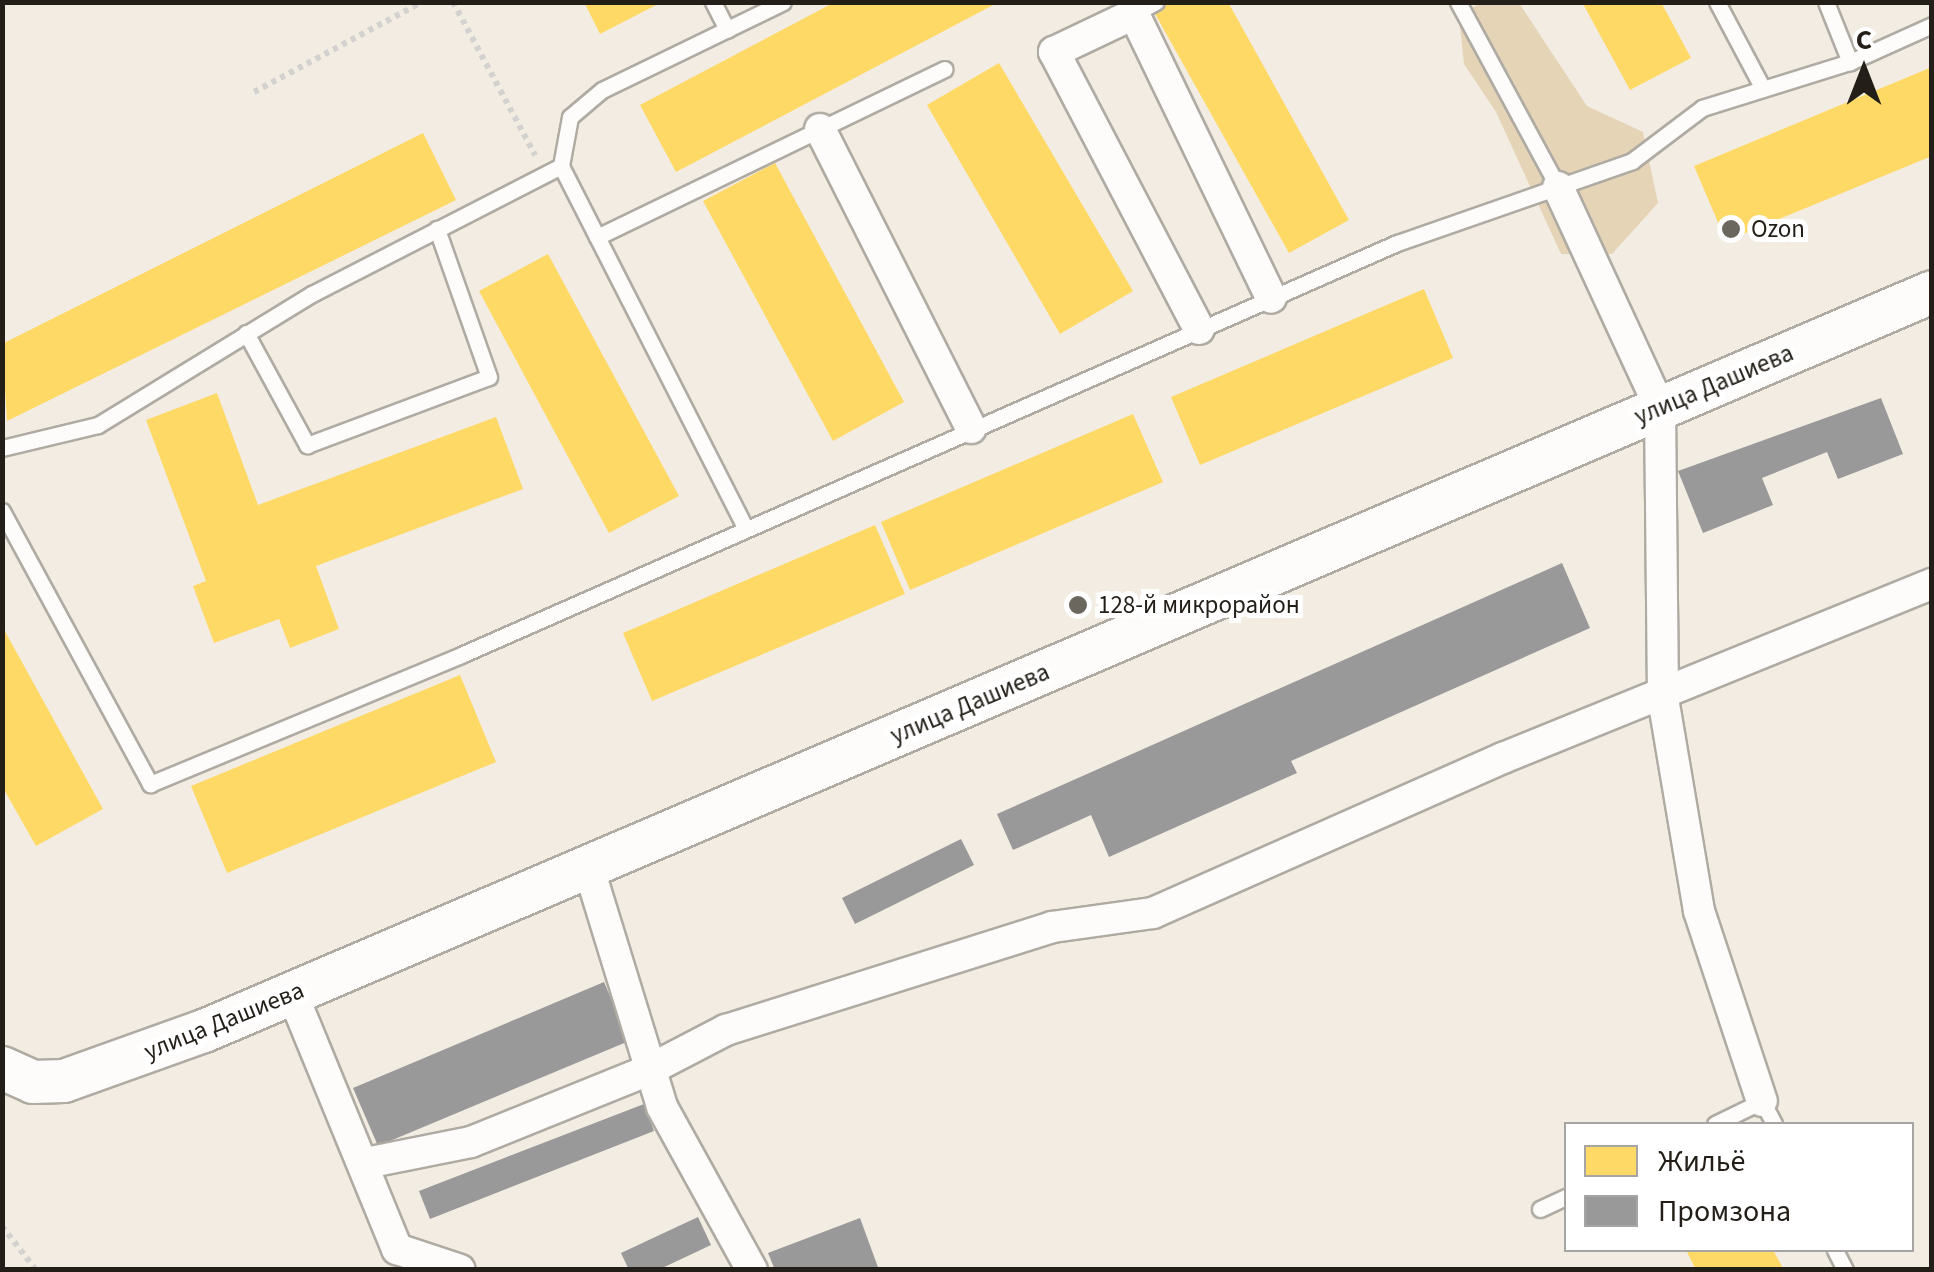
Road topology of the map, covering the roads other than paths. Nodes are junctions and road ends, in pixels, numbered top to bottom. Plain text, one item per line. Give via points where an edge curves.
1 (713, 2) edge
2 (783, 2) edge
3 (1458, 2) edge
4 (1717, 2) edge
5 (1826, 2) edge
6 (1145, 8) edge
7 (1932, 25) edge
8 (728, 30) junction
9 (1850, 62) junction
10 (944, 69) dead end
11 (1763, 88) junction
12 (820, 130) junction
13 (560, 166) junction
14 (1558, 188) junction
15 (437, 230) junction
16 (597, 238) junction
17 (1932, 292) edge
18 (1271, 298) junction
19 (1199, 329) junction
20 (246, 334) junction
21 (1660, 408) junction
22 (971, 428) junction
23 (2, 448) edge
24 (2, 511) edge
25 (745, 526) junction
26 (1932, 584) edge
27 (1663, 698) junction
28 (589, 869) junction
29 (292, 993) junction
30 (2, 1068) edge
31 (649, 1070) junction
32 (1768, 1113) edge
33 (1725, 1122) edge
34 (366, 1163) junction
35 (1564, 1198) edge
36 (1540, 1210) dead end
37 (401, 1259) edge
38 (460, 1270) edge
39 (752, 1270) edge

1 - 8 lane
2 - 8 lane
3 - 14 lane
4 - 11 lane
5 - 9 lane
6 - 18 street
6 - 19 street via 1054,52
7 - 9 lane
8 - 13 lane via 602,90 570,117
9 - 11 lane
10 - 12 lane
11 - 14 lane via 1702,108 1632,161
12 - 16 lane
12 - 22 street
13 - 15 lane
13 - 16 lane
14 - 18 lane via 1396,243
14 - 21 street
15 - 20 lane
15 - 20 lane via 489,376 307,445
16 - 25 lane
17 - 21 street, улица Дашиева
18 - 19 lane
19 - 22 lane
20 - 23 lane via 98,425
21 - 27 street
21 - 28 street, улица Дашиева
22 - 25 lane
24 - 25 lane via 150,784 462,655
26 - 27 street
27 - 31 street via 1503,758 1152,913 1034,932 726,1030
27 - 32 street via 1699,910
28 - 29 street, улица Дашиева
28 - 31 street
29 - 30 street, улица Дашиева via 64,1081 34,1082
29 - 34 street
31 - 34 street via 471,1142
31 - 39 street via 662,1107
32 - 33 lane
34 - 37 street
35 - 36 lane
37 - 38 street

